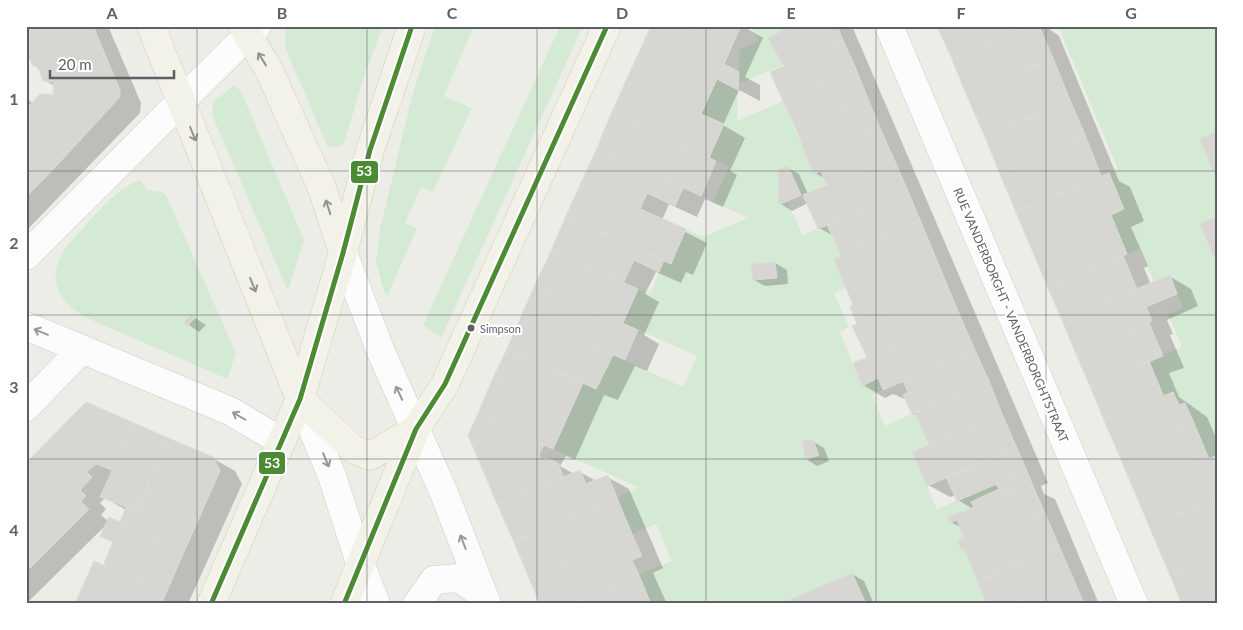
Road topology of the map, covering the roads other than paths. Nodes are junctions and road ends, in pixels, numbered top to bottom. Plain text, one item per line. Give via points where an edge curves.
1 (151, 26) edge
2 (412, 26) edge
3 (607, 26) edge
4 (889, 26) edge
5 (249, 29) edge
6 (180, 103) junction
7 (343, 253) junction
8 (26, 256) edge
9 (26, 326) edge
10 (82, 350) junction
11 (300, 399) junction
12 (26, 407) edge
13 (416, 429) junction
14 (281, 441) junction
15 (361, 566) junction
16 (486, 600) edge
17 (211, 604) edge
18 (344, 604) edge
19 (376, 604) edge
20 (417, 604) edge
21 (1134, 604) edge

1 - 6 main road
2 - 7 main road via 370,150
3 - 13 main road via 445,384
4 - 21 street, RUE VANDERBORGHT - VANDERBORGHTSTRAAT
5 - 6 street
7 -> 5 main road via 318,179
6 - 8 street
6 -> 11 main road
7 - 11 main road
13 -> 7 street via 380,352
10 -> 9 street
10 - 12 street
14 -> 10 street via 230,411
11 - 13 main road via 353,449 370,456
11 - 14 main road
11 -> 15 street via 332,476
13 - 15 main road
16 -> 13 street
14 - 17 main road
15 - 18 main road
15 - 19 street
16 - 20 street via 459,578 434,580

